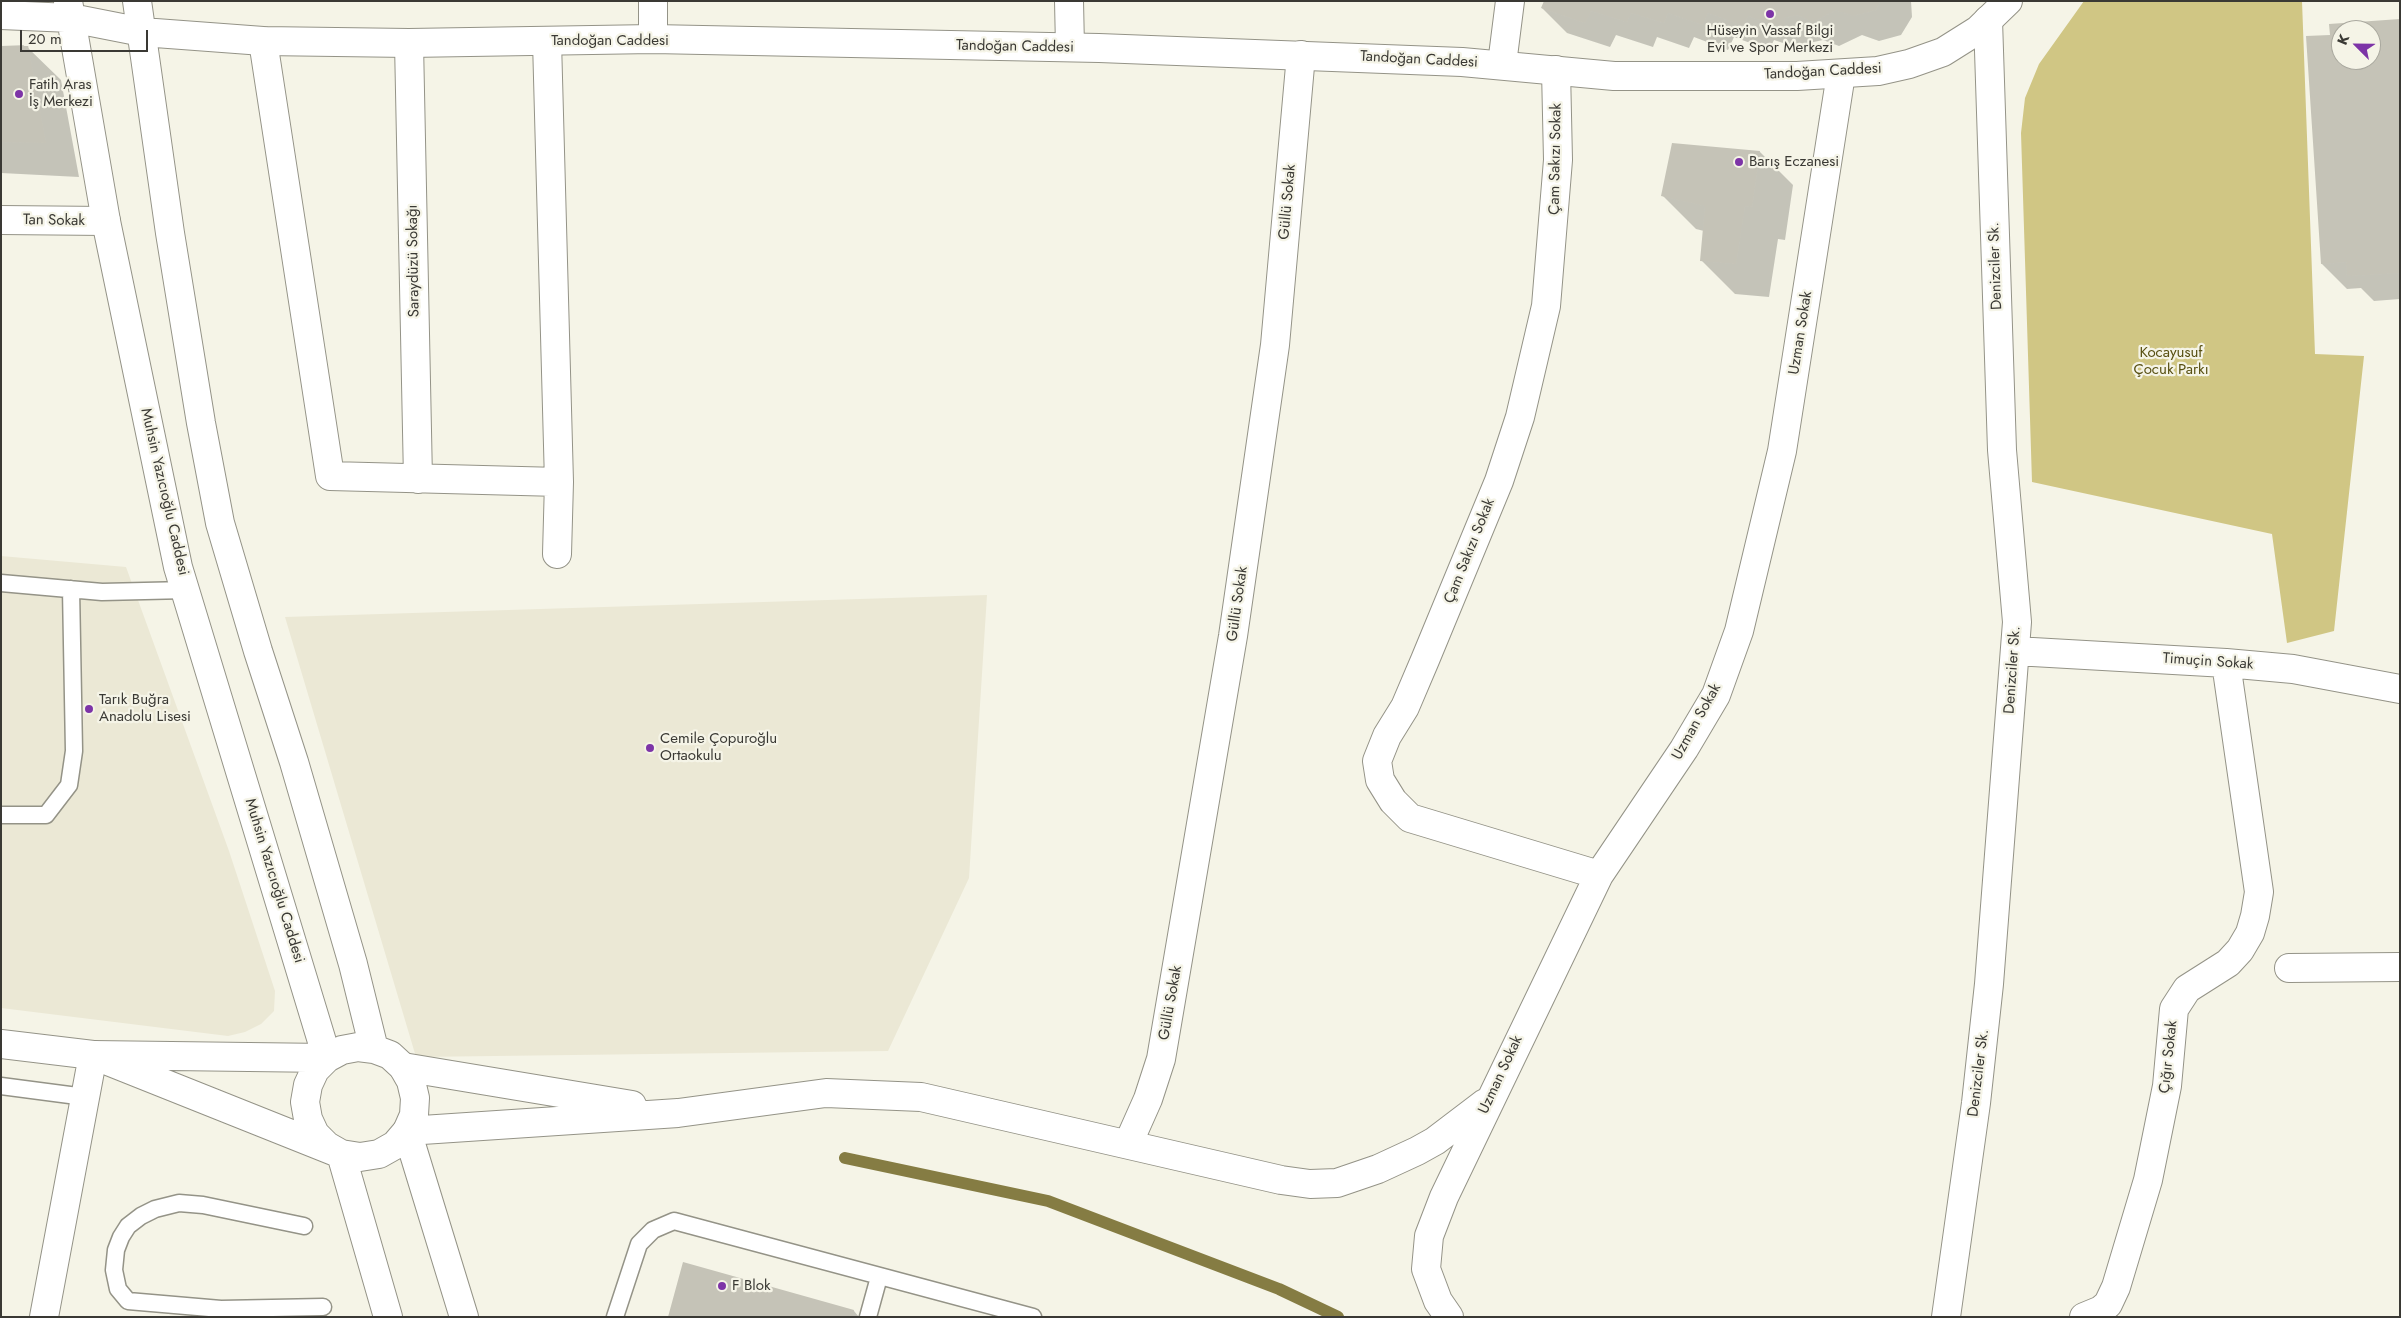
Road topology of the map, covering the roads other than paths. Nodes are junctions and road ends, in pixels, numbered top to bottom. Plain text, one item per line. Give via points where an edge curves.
1 (137, 1) edge
2 (653, 1) edge
3 (1069, 1) edge
4 (1510, 1) edge
5 (2008, 1) edge
6 (70, 10) edge
7 (1, 15) edge
8 (1988, 20) junction
9 (142, 32) junction
10 (653, 39) junction
11 (262, 41) junction
12 (547, 41) junction
13 (409, 43) junction
14 (1070, 48) junction
15 (1301, 55) junction
16 (1502, 64) junction
17 (1556, 70) junction
18 (1841, 74) junction
19 (1, 220) edge
20 (106, 221) junction
21 (418, 478) junction
22 (559, 482) junction
23 (557, 554) dead end
24 (1, 583) edge
25 (71, 589) junction
26 (187, 590) junction
27 (2015, 651) junction
28 (2226, 662) junction
29 (2400, 689) edge
30 (1, 814) edge
31 (1599, 875) junction
32 (2400, 966) edge
33 (2290, 968) dead end
34 (1, 1044) edge
35 (374, 1049) junction
36 (93, 1055) junction
37 (327, 1058) junction
38 (403, 1067) junction
39 (1, 1086) edge
40 (85, 1097) junction
41 (1490, 1099) junction
42 (678, 1113) junction
43 (407, 1131) junction
44 (1128, 1144) junction
45 (341, 1154) junction
46 (304, 1226) dead end
47 (879, 1277) junction
48 (323, 1307) dead end
49 (220, 1313) edge
50 (44, 1317) edge
51 (388, 1317) edge
52 (464, 1317) edge
53 (615, 1317) edge
54 (868, 1317) edge
55 (1033, 1317) edge
56 (1449, 1317) edge
57 (1946, 1317) edge
58 (2084, 1317) edge

1 - 9 street
2 - 10 street
3 - 14 street
4 - 16 street
5 - 8 street, Tandoğan Caddesi
6 - 7 street, Tandoğan Caddesi
6 - 9 street, Tandoğan Caddesi
6 - 20 street, Muhsin Yazıcıoğlu Caddesi
8 - 18 street, Tandoğan Caddesi via 1943,52 1878,71
8 - 27 street, Denizciler Sk. via 2002,450 2017,622
9 - 11 street, Tandoğan Caddesi
9 - 35 street via 171,242 220,523 294,762
10 - 12 street, Tandoğan Caddesi
10 - 14 street, Tandoğan Caddesi
11 - 13 street, Tandoğan Caddesi
11 - 21 street via 330,476
12 - 13 street, Tandoğan Caddesi
12 - 22 street
13 - 21 street, Saraydüzü Sokağı
14 - 15 street, Tandoğan Caddesi
15 - 16 street, Tandoğan Caddesi
15 - 44 street, Güllü Sokak via 1275,345 1233,636 1161,1060
16 - 17 street, Tandoğan Caddesi
17 - 18 street, Tandoğan Caddesi via 1614,76
17 - 31 street, Çam Sakızı Sokak via 1558,160 1546,306 1520,417 1499,480 1425,660 1377,761 1380,780 1393,801 1410,818
18 - 31 street, Uzman Sokak via 1782,451 1739,631 1716,695 1684,749
19 - 20 street, Tan Sokak
20 - 26 street, Muhsin Yazıcıoğlu Caddesi via 171,535
21 - 22 street
22 - 23 street
24 - 25 lane
25 - 26 lane via 102,592
25 - 30 lane via 74,751 70,785 46,814
26 - 37 street, Muhsin Yazıcıoğlu Caddesi
27 - 28 street, Timuçin Sokak
27 - 57 street, Denizciler Sk. via 1989,984
28 - 29 street, Timuçin Sokak via 2293,669
28 - 58 street, Çığır Sokak via 2259,892 2255,916 2240,950 2228,963 2187,989 2174,1009 2167,1086 2146,1188 2108,1304
31 - 41 street, Uzman Sokak
32 - 33 street
34 - 36 street
35 - 37 street via 342,1050
35 - 38 street via 390,1055
36 - 37 street
36 - 40 street
36 - 45 street
37 - 45 street via 315,1070 305,1102 315,1134
38 - 42 street
38 - 43 street via 415,1098 414,1115
39 - 40 lane
40 - 50 street
41 - 44 street via 1417,1151 1378,1170 1337,1183 1281,1180
41 - 56 street, Uzman Sokak via 1447,1189 1429,1236 1426,1269 1438,1301
42 - 43 street
42 - 44 street via 826,1093 921,1097
43 - 45 street via 395,1145 379,1154 360,1157
43 - 52 street
45 - 51 street
46 - 49 lane via 203,1205 179,1204 155,1209 128,1226 116,1250 114,1270 118,1289 128,1301
47 - 53 lane via 674,1221 653,1230 638,1244
47 - 54 lane
47 - 55 lane
48 - 49 lane

